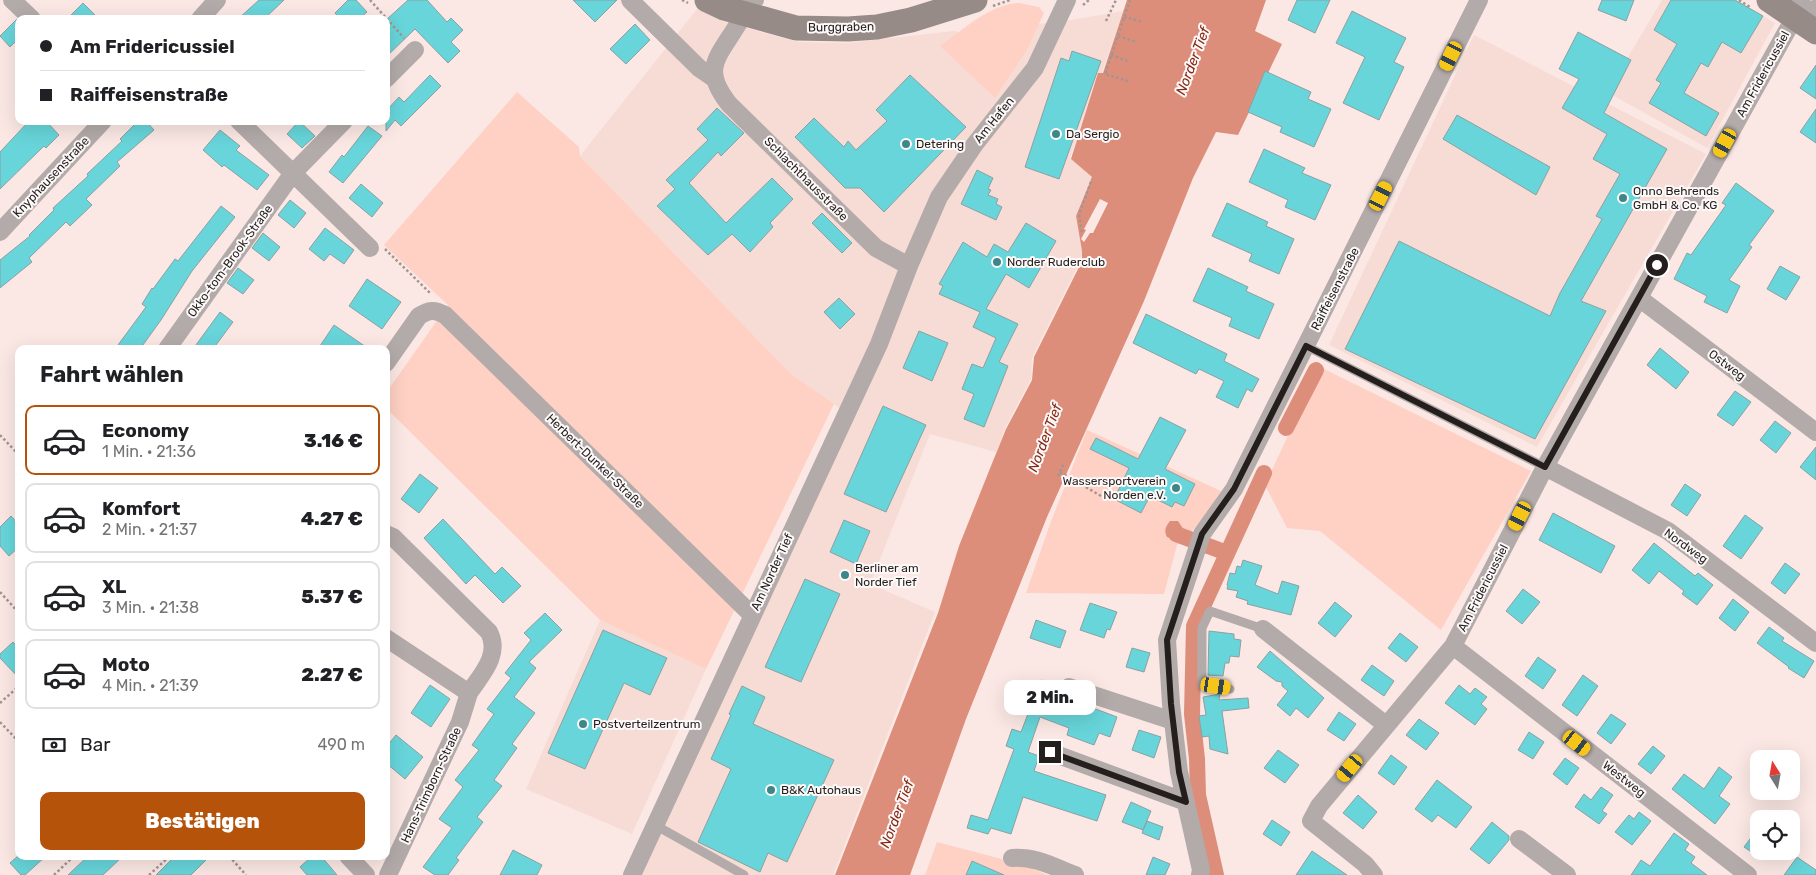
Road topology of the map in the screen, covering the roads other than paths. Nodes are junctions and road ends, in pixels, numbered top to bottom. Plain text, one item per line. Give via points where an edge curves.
1 (12, 0) edge
2 (217, 0) edge
3 (630, 0) edge
4 (707, 0) edge
5 (975, 0) edge
6 (1067, 0) edge
7 (1479, 0) edge
8 (1762, 5) edge
9 (749, 7) edge
10 (28, 15) edge
11 (204, 15) edge
12 (1807, 15) edge
13 (415, 50) road end
14 (390, 75) edge
15 (715, 79) junction
16 (99, 125) edge
17 (243, 125) edge
18 (340, 125) edge
19 (293, 173) junction
20 (0, 232) edge
21 (370, 248) road end
22 (909, 266) junction
23 (1639, 298) junction
24 (170, 345) edge
25 (1306, 346) junction
26 (390, 357) edge
27 (1816, 432) edge
28 (1545, 467) junction
29 (390, 536) edge
30 (752, 615) junction
31 (1264, 629) joint
32 (390, 641) edge
33 (1816, 643) edge
34 (1454, 646) junction
35 (1069, 687) dead end
36 (1230, 689) dead end
37 (469, 693) junction
38 (1173, 721) junction
39 (1386, 725) junction
40 (1050, 752) dead end
41 (1186, 802) junction
42 (655, 824) junction
43 (1519, 839) dead end
44 (1012, 858) dead end
45 (352, 860) edge
46 (366, 875) edge
47 (388, 875) edge
48 (632, 875) edge
49 (744, 875) edge
50 (1075, 875) edge
51 (1200, 875) edge
52 (1374, 875) edge
53 (1567, 875) edge
54 (1748, 875) edge

1 - 10 street
2 - 11 street
3 - 15 street, Schlachthausstraße via 699,68
4 - 9 main road, Burggraben via 724,8
5 - 9 main road, Burggraben via 911,20 848,29 796,28
6 - 22 street, Am Hafen via 1035,68 975,144 939,197
7 - 25 street, Raiffeisenstraße
8 - 12 main road
9 - 15 street via 717,56
12 - 23 street, Am Fridericussiel via 1788,30
13 - 14 street
15 - 22 street, Schlachthausstraße via 729,104 876,248
16 - 20 street, Knyphausenstraße
17 - 19 street
18 - 19 street, Okko-tom-Brook-Straße
19 - 21 street
19 - 24 street, Okko-tom-Brook-Straße
22 - 30 street, Am Norder Tief via 879,344
23 - 27 street, Ostweg
23 - 28 street, Am Fridericussiel
25 - 28 lane
25 - 38 street, Raiffeisenstraße via 1234,489 1202,534 1195,551 1167,640
26 - 30 street, Herbert-Dunkel-Straße via 419,316 436,310 445,315
28 - 33 street, Nordweg via 1668,531
28 - 34 street, Am Fridericussiel
29 - 37 street, Hans-Trimborn-Straße via 489,632 493,640 493,654
30 - 42 street, Am Norder Tief
31 - 36 lane via 1210,611 1202,628 1202,684
31 - 39 street
32 - 37 street
34 - 39 street, Am Fridericussiel
34 - 54 street, Westweg
35 - 38 street
37 - 47 street, Hans-Trimborn-Straße via 460,722
38 - 41 street, Raiffeisenstraße
39 - 52 street, Am Fridericussiel via 1319,806 1311,821
40 - 41 street
41 - 51 street, Raiffeisenstraße
42 - 48 street, Am Norder Tief
42 - 49 lane
43 - 53 street
44 - 50 street via 1032,858
45 - 46 street

